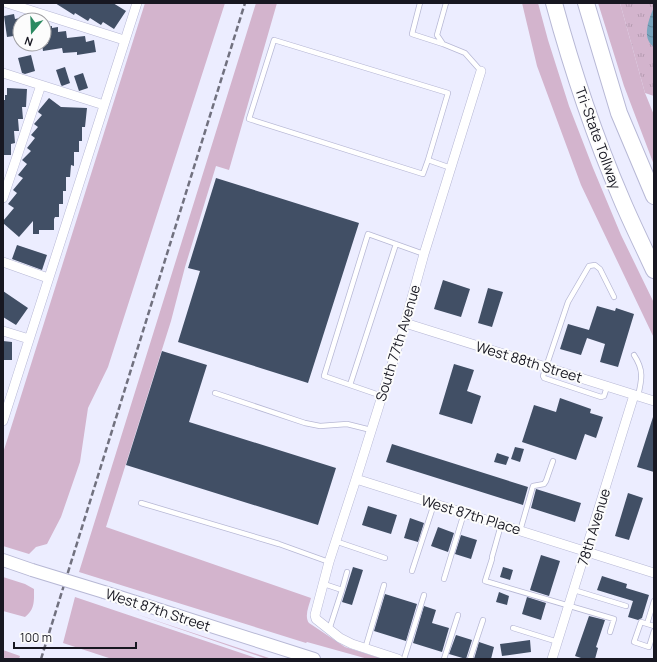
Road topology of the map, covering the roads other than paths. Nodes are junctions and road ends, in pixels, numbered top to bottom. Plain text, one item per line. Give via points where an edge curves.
1 (7, 3) edge
2 (136, 3) edge
3 (420, 3) edge
4 (446, 3) edge
5 (554, 3) edge
6 (586, 3) edge
7 (124, 40) junction
8 (443, 44) junction
9 (481, 71) joint
10 (3, 73) edge
11 (42, 85) junction
12 (104, 105) junction
13 (428, 160) junction
14 (451, 168) junction
15 (654, 196) edge
16 (3, 198) edge
17 (396, 244) junction
18 (424, 254) junction
19 (3, 262) edge
20 (654, 270) edge
21 (48, 278) junction
22 (614, 297) dead end
23 (405, 323) junction
24 (3, 331) edge
25 (29, 339) junction
26 (634, 355) dead end
27 (546, 367) junction
28 (570, 375) junction
29 (350, 385) junction
30 (566, 385) junction
31 (607, 387) junction
32 (215, 393) dead end
33 (636, 395) junction
34 (382, 396) junction
35 (654, 401) edge
36 (3, 421) edge
37 (371, 430) junction
38 (553, 461) dead end
39 (356, 479) junction
40 (141, 503) dead end
41 (434, 504) junction
42 (464, 513) junction
43 (501, 525) junction
44 (520, 531) junction
45 (335, 541) junction
46 (586, 551) junction
47 (385, 558) dead end
48 (3, 560) edge
49 (329, 562) junction
50 (412, 571) dead end
51 (347, 572) dead end
52 (654, 573) edge
53 (444, 579) dead end
54 (324, 584) junction
55 (384, 585) dead end
56 (342, 590) junction
57 (574, 590) junction
58 (424, 595) dead end
59 (654, 601) edge
60 (569, 605) junction
61 (626, 606) dead end
62 (458, 615) dead end
63 (483, 620) dead end
64 (647, 624) junction
65 (654, 626) edge
66 (513, 628) dead end
67 (329, 630) junction
68 (654, 631) edge
69 (610, 632) dead end
70 (558, 642) junction
71 (365, 649) junction
72 (314, 659) edge
73 (398, 659) edge
74 (404, 659) edge
75 (444, 659) edge
76 (470, 659) edge
77 (552, 659) edge

1 - 7 street
2 - 7 street
3 - 8 lane via 412,34
4 - 8 lane via 437,35
5 - 20 highway, Tri-State Tollway via 592,127 621,199
6 - 15 highway, Tri-State Tollway via 619,113
7 - 12 street
8 - 9 lane via 465,53
9 - 14 street, South 77th Avenue
10 - 11 street
11 - 12 street
11 - 16 street
12 - 21 street
13 - 13 lane via 423,174 249,119 274,40 448,93
13 - 14 lane
14 - 18 street, South 77th Avenue
17 - 18 lane
17 - 29 lane
17 - 29 lane via 368,234 324,376
18 - 23 street, South 77th Avenue
19 - 21 street
21 - 25 street
22 - 27 lane via 600,269 595,265 589,266 568,302
23 - 27 street, West 88th Street
23 - 34 street, South 77th Avenue
24 - 25 street
25 - 36 street
26 - 33 lane via 640,363 642,378
27 - 28 street, West 88th Street
27 - 30 lane via 544,378
28 - 30 lane
28 - 31 street, West 88th Street
29 - 34 lane
30 - 31 lane via 602,397
31 - 33 street, West 88th Street
32 - 37 lane via 305,423 320,426 347,424
33 - 35 street, West 88th Street
33 - 46 street, 78th Avenue
34 - 37 street, South 77th Avenue
37 - 39 street, South 77th Avenue
38 - 44 lane via 544,484 533,486
39 - 41 street, West 87th Place
39 - 45 street, South 77th Avenue
40 - 49 lane via 279,544
41 - 42 street, West 87th Place
41 - 50 lane
42 - 43 street, West 87th Place
42 - 53 lane
43 - 44 street, West 87th Place
43 - 60 lane via 485,581
44 - 46 street, West 87th Place
45 - 47 lane
45 - 49 street, South 77th Avenue
46 - 52 street, West 87th Place
46 - 57 street, 78th Avenue
48 - 72 main road, West 87th Street, bridge
49 - 54 street, South 77th Avenue
51 - 56 lane
54 - 56 lane
54 - 67 street, South 77th Avenue via 315,615
55 - 71 lane
56 - 67 lane
57 - 60 street, 78th Avenue
57 - 61 lane
58 - 74 lane
59 - 64 lane
60 - 69 lane via 614,619
60 - 70 street, 78th Avenue
62 - 75 lane
63 - 76 lane
64 - 65 lane
64 - 68 lane via 641,622 634,642 649,647
66 - 70 lane
67 - 71 street
70 - 77 street, 78th Avenue
71 - 73 street

